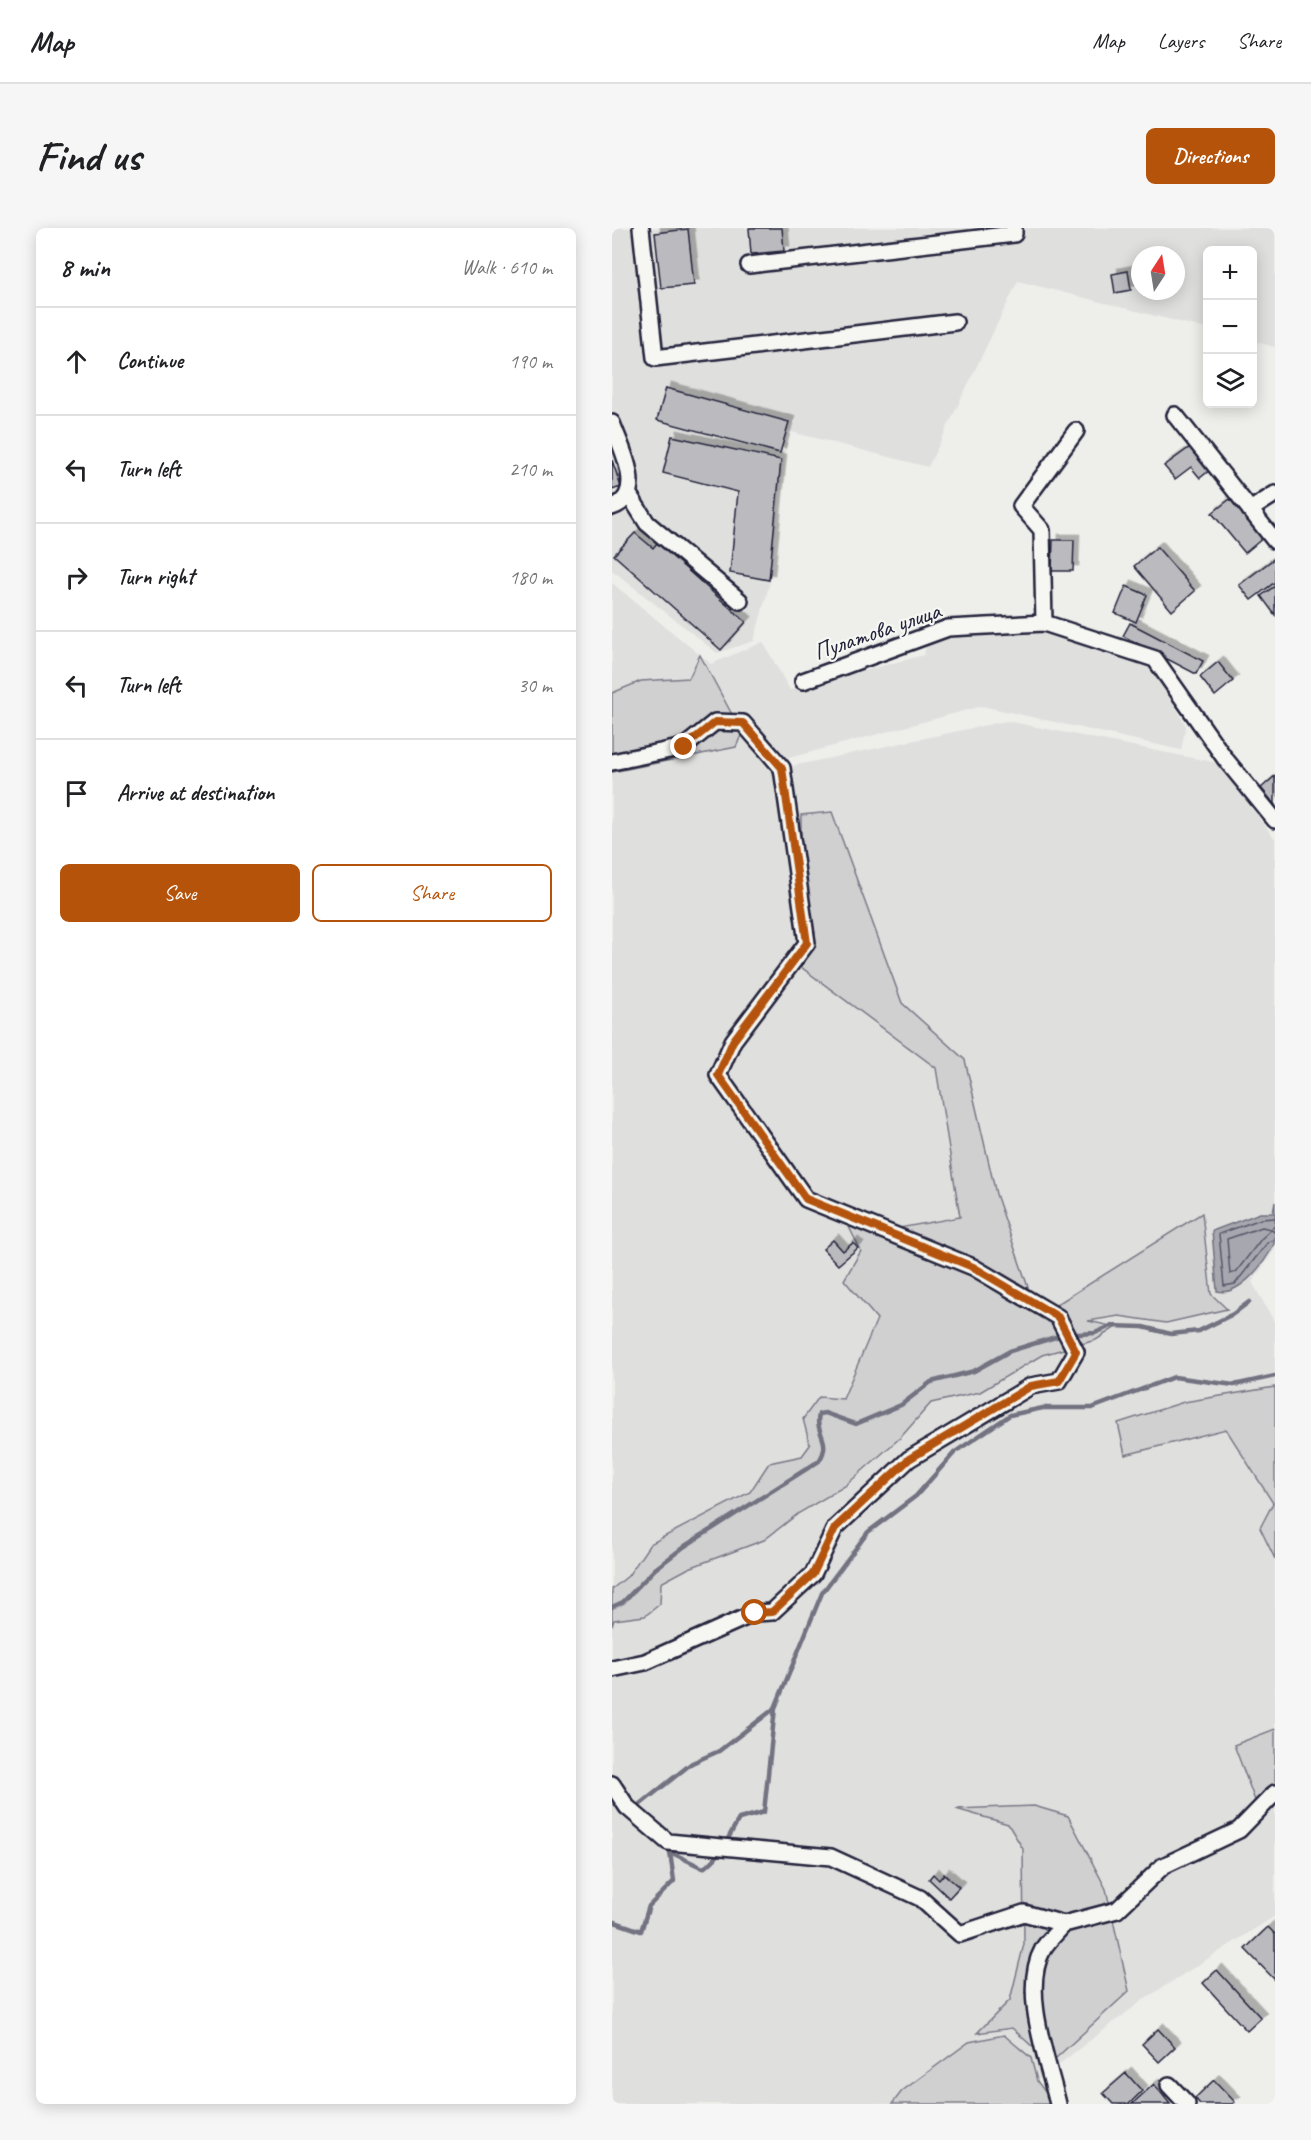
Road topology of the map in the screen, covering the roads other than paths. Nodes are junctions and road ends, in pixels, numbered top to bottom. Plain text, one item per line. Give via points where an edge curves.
1 (641, 228) edge
2 (1014, 228) edge
3 (749, 265) dead end
4 (955, 322) dead end
5 (1175, 415) dead end
6 (612, 423) edge
7 (1076, 430) dead end
8 (628, 493) junction
9 (1275, 494) edge
10 (612, 507) edge
11 (1250, 510) junction
12 (1275, 541) edge
13 (740, 601) dead end
14 (1044, 623) junction
15 (802, 681) dead end
16 (612, 762) edge
17 (1275, 820) edge
18 (612, 1669) edge
19 (612, 1784) edge
20 (1275, 1793) edge
21 (1064, 1924) junction
22 (1169, 2085) dead end
23 (1058, 2104) edge
24 (1186, 2104) edge

1 - 4 street via 655,358
2 - 3 street via 1014,234
5 - 11 street
6 - 8 street via 632,478
7 - 14 street via 1021,506 1042,530
8 - 10 street
8 - 13 street via 647,523
9 - 11 street
11 - 12 street
14 - 15 street, Пулатова улица via 948,628
14 - 17 street, Пулатова улица via 1155,659 1226,760
16 - 18 street via 684,747 715,722 743,723 782,768 807,943 733,1041 718,1075 806,1199 973,1267 1058,1317 1076,1352 1059,1381 1031,1386 909,1459 835,1528 813,1574 772,1612 755,1613 645,1662
19 - 21 street via 627,1807 668,1842 831,1857 920,1898 960,1934 1024,1913
20 - 21 street via 1239,1830 1163,1866 1117,1910
21 - 23 street via 1043,1948 1034,1975 1034,2000
22 - 24 street

